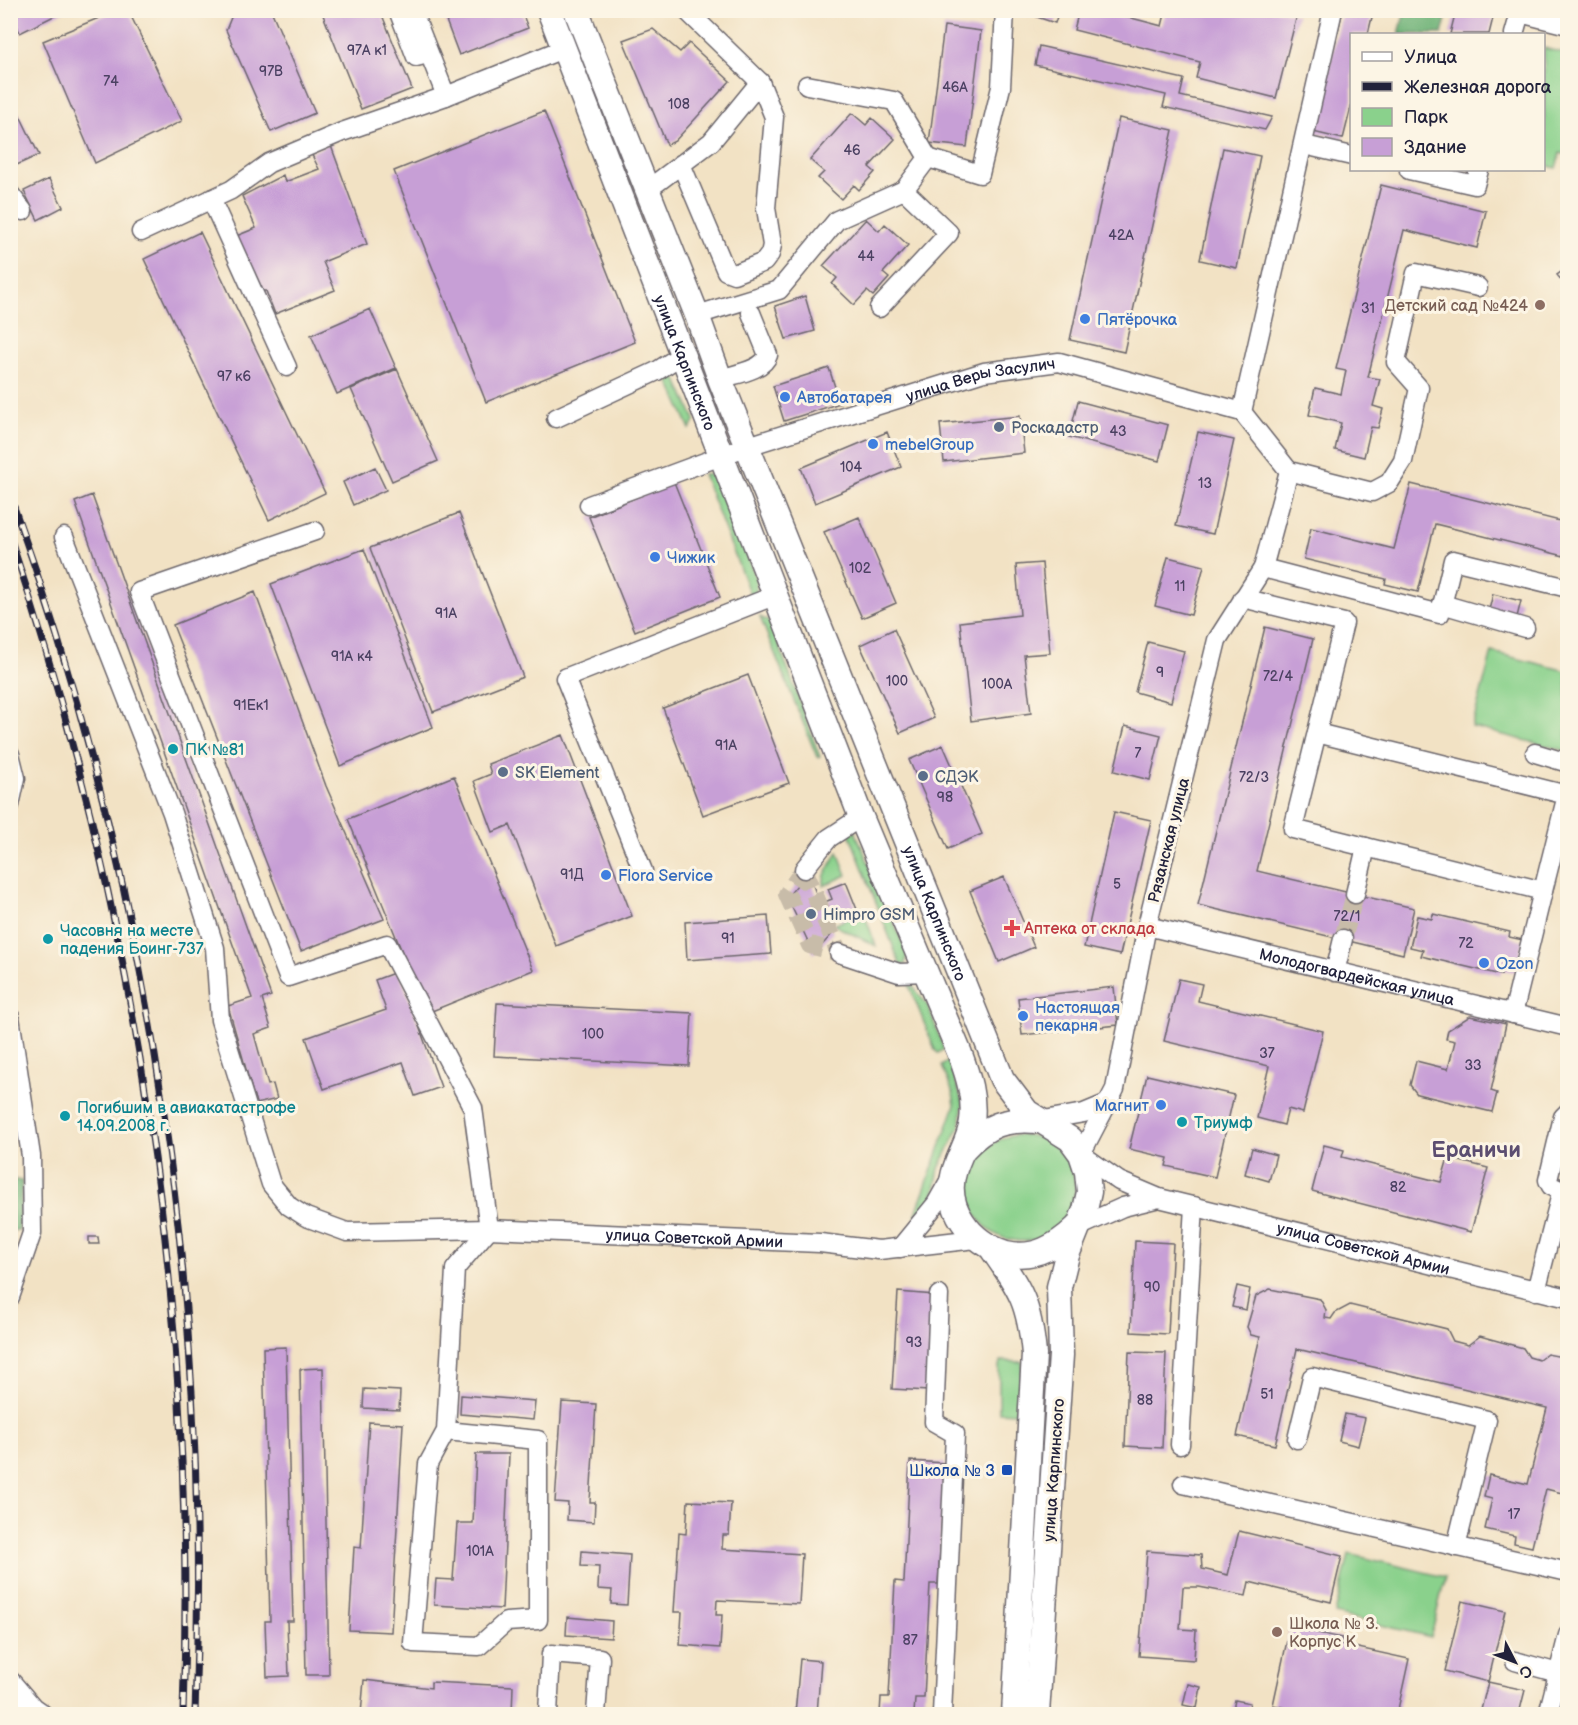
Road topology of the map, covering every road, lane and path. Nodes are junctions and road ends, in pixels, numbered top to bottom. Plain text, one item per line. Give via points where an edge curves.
1 (398, 10) edge
2 (412, 10) edge
3 (549, 10) edge
4 (576, 10) edge
5 (686, 10) edge
6 (1005, 10) edge
7 (1333, 10) edge
8 (1568, 25) edge
9 (1514, 33) edge
10 (565, 48) junction
11 (428, 54) junction
12 (760, 82) junction
13 (807, 85) dead end
14 (446, 96) junction
15 (1304, 145) junction
16 (1350, 156) edge
17 (928, 159) junction
18 (681, 164) junction
19 (1413, 171) edge
20 (1479, 171) edge
21 (655, 184) dead end
22 (904, 190) junction
23 (10, 194) edge
24 (211, 199) junction
25 (23, 211) dead end
26 (141, 232) dead end
27 (1478, 287) dead end
28 (879, 308) dead end
29 (751, 313) dead end
30 (697, 315) junction
31 (683, 354) junction
32 (287, 368) dead end
33 (720, 379) junction
34 (1242, 412) junction
35 (556, 418) dead end
36 (748, 446) junction
37 (722, 456) junction
38 (1289, 471) junction
39 (589, 505) dead end
40 (315, 531) dead end
41 (64, 537) dead end
42 (1263, 568) junction
43 (1568, 588) edge
44 (776, 596) junction
45 (1243, 598) junction
46 (1442, 604) junction
47 (1525, 628) dead end
48 (848, 697) junction
49 (822, 715) junction
50 (1317, 734) junction
51 (1535, 753) dead end
52 (10, 754) edge
53 (1568, 763) edge
54 (10, 805) edge
55 (861, 817) junction
56 (1366, 847) junction
57 (804, 869) tunnel mouth
58 (643, 871) dead end
59 (1543, 891) junction
60 (1355, 894) tunnel mouth
61 (1147, 927) junction
62 (1343, 939) tunnel mouth
63 (839, 953) dead end
64 (927, 972) junction
65 (1335, 972) junction
66 (1513, 1014) junction
67 (10, 1017) edge
68 (1568, 1027) edge
69 (1108, 1103) junction
70 (1568, 1112) edge
71 (1038, 1121) junction
72 (1081, 1154) junction
73 (958, 1161) junction
74 (1159, 1197) junction
75 (1194, 1206) junction
76 (1076, 1227) junction
77 (489, 1229) junction
78 (984, 1244) junction
79 (900, 1248) junction
80 (1536, 1291) junction
81 (939, 1295) dead end
82 (10, 1298) edge
83 (1568, 1298) edge
84 (446, 1431) junction
85 (1296, 1439) dead end
86 (1180, 1445) dead end
87 (1183, 1484) dead end
88 (1456, 1546) junction
89 (1568, 1572) edge
90 (1566, 1644) edge
91 (1515, 1661) dead end
92 (1558, 1672) junction
93 (10, 1680) edge
94 (44, 1714) edge
95 (548, 1714) edge
96 (596, 1714) edge
97 (942, 1714) edge
98 (1014, 1714) edge
99 (1037, 1714) edge
100 (1548, 1714) edge

1 - 11 street via 416,57
2 - 11 street
3 - 10 main road, улица Карпинского
4 - 30 main road, улица Карпинского
5 - 12 street
6 - 17 street via 1001,87 980,174
7 - 15 street
8 - 9 street via 1520,13
10 - 14 street
10 - 31 main road, улица Карпинского
11 - 14 street
12 - 18 street via 711,142
12 - 18 street via 774,117 766,208 772,245 764,262 734,274 726,271
13 - 17 street via 894,101
14 - 24 street via 342,132 269,163
15 - 16 street
15 - 34 street
17 - 22 street
18 - 21 street
19 - 20 street via 1475,185
22 - 28 street via 949,232
22 - 30 street via 837,220 779,290
23 - 25 street
24 - 26 street
24 - 32 street
27 - 38 street via 1416,273 1396,362 1419,388 1403,461 1389,483 1372,492
29 - 33 street via 768,355 766,361
30 - 33 main road, улица Карпинского
31 - 35 street via 657,371
31 - 37 main road, улица Карпинского
33 - 36 main road, улица Карпинского
34 - 36 street, улица Веры Засулич via 1059,362 984,372
34 - 38 street
36 - 37 street, улица Веры Засулич
36 - 48 main road, улица Карпинского
37 - 39 street, улица Веры Засулич
37 - 44 main road, улица Карпинского
38 - 42 street, Рязанская улица
40 - 77 street via 139,592 288,977 387,944 473,1108
41 - 77 street, улица Советской Армии via 183,847 215,948 220,1020 275,1191 306,1217 347,1233
42 - 45 street, Рязанская улица
42 - 46 street via 1440,614
43 - 46 street via 1453,560
44 - 49 main road, улица Карпинского
44 - 58 street via 565,678
45 - 50 street via 1344,623
45 - 61 street, Рязанская улица via 1217,640
46 - 47 street
48 - 49 main road via 840,717
48 - 71 main road, улица Карпинского via 1002,1079
49 - 55 main road, улица Карпинского
50 - 56 street via 1293,829
50 - 59 street via 1567,795
51 - 53 street
52 - 54 street via 16,778
55 - 57 street via 829,838
55 - 64 main road, улица Карпинского
56 - 59 street
56 - 60 street
59 - 66 street
61 - 65 street, Молодогвардейская улица
61 - 69 street, Рязанская улица via 1115,1089
62 - 65 street
63 - 64 street via 899,973
64 - 73 main road, улица Карпинского via 972,1089 972,1122
65 - 66 street, Молодогвардейская улица
66 - 68 street, Молодогвардейская улица
67 - 82 street via 31,1156 32,1233
69 - 71 street via 1084,1113
69 - 72 street, Рязанская улица
70 - 80 street via 1563,1117 1548,1180 1561,1194
71 - 72 main road, улица Карпинского via 1063,1134
71 - 73 main road, улица Карпинского via 996,1123 977,1135
72 - 74 street, улица Советской Армии via 1119,1181
72 - 76 main road, улица Карпинского via 1089,1192
73 - 78 main road, улица Карпинского via 952,1190 956,1208 964,1225
73 - 79 street via 936,1204
74 - 75 street, улица Советской Армии
74 - 76 street
75 - 80 street, улица Советской Армии
75 - 86 street
76 - 78 main road, улица Карпинского via 1059,1244 1038,1253 1014,1255
76 - 99 main road, улица Карпинского via 1059,1287 1061,1355
77 - 79 street, улица Советской Армии
77 - 84 street via 455,1269
78 - 79 street, улица Советской Армии
78 - 98 main road, улица Карпинского via 1023,1298 1031,1317 1034,1354
80 - 83 street, улица Советской Армии
81 - 97 street via 934,1422 955,1434
84 - 84 street via 428,1464 413,1643 479,1646 506,1622 538,1620 538,1440
85 - 88 street via 1312,1377 1487,1420
87 - 88 street
88 - 89 street
90 - 92 street
91 - 92 street
92 - 100 street
93 - 94 street
95 - 96 street via 551,1654 600,1658

